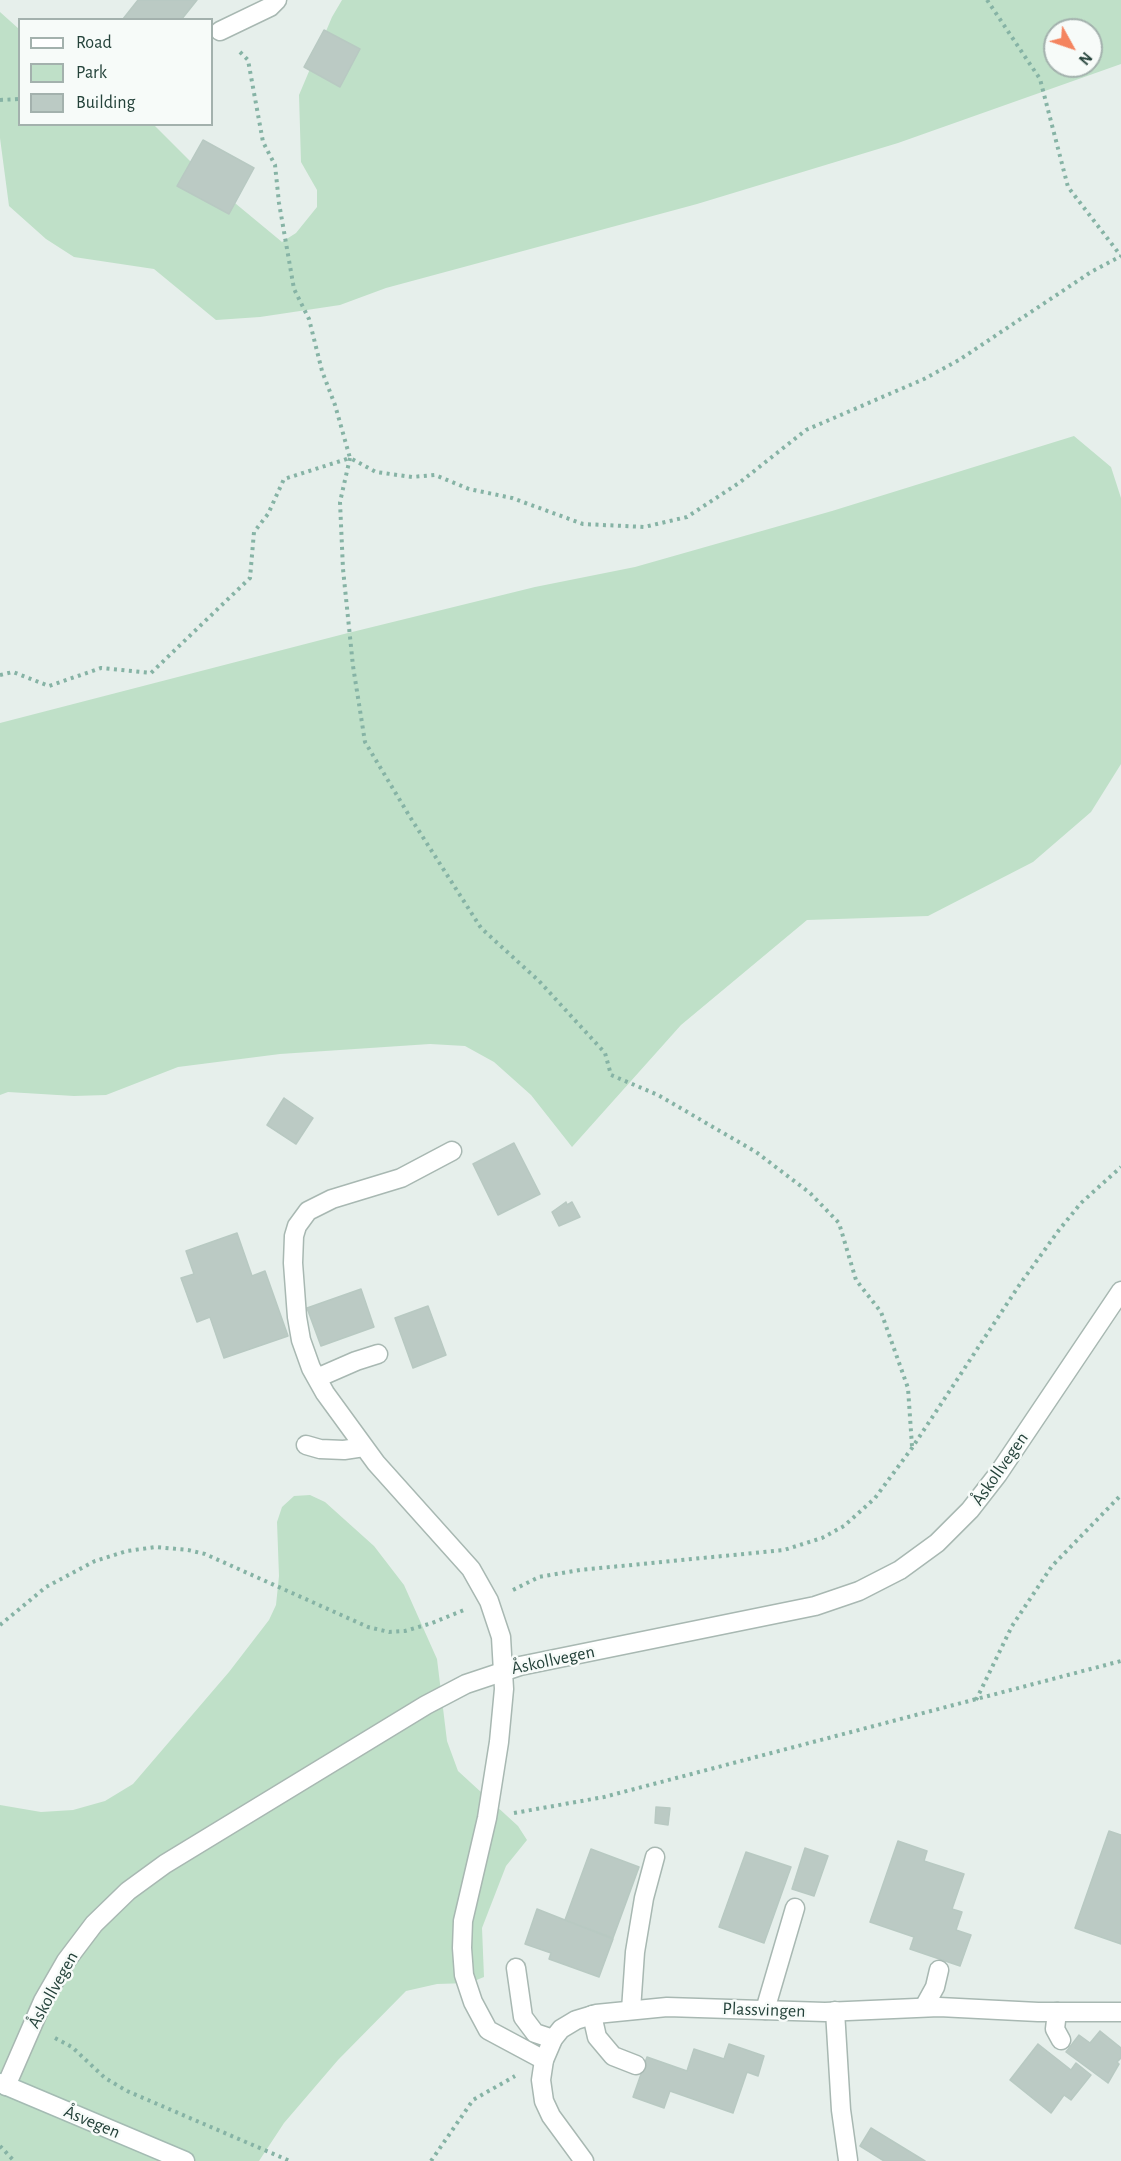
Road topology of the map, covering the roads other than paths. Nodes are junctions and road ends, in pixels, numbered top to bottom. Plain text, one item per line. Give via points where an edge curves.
1 (277, 0) edge
2 (220, 31) road end
3 (452, 1151) dead end
4 (1121, 1291) edge
5 (378, 1354) dead end
6 (317, 1378) junction
7 (306, 1445) dead end
8 (364, 1447) junction
9 (504, 1670) junction
10 (655, 1857) dead end
11 (795, 1908) dead end
12 (516, 1968) dead end
13 (939, 1970) dead end
14 (924, 2007) junction
15 (631, 2010) junction
16 (765, 2010) junction
17 (835, 2011) junction
18 (1057, 2012) junction
19 (1121, 2012) edge
20 (592, 2015) junction
21 (553, 2039) junction
22 (1061, 2040) dead end
23 (544, 2060) junction
24 (636, 2065) dead end
25 (3, 2084) edge
26 (848, 2160) edge
27 (184, 2161) edge
28 (584, 2161) edge

1 - 2 street
3 - 6 street via 401,1178 332,1199 308,1211 297,1226 293,1263 297,1317 301,1340
4 - 9 street, Åskollvegen via 970,1510 937,1543 900,1570 859,1591 815,1606
5 - 6 street
6 - 8 street
7 - 8 street via 344,1450
8 - 9 street via 471,1569 489,1600 501,1637
9 - 23 street via 499,1742 487,1818 463,1921 464,1975 488,2030
9 - 25 street, Åskollvegen via 426,1705 165,1864 128,1891 94,1924 66,1960
10 - 15 street via 635,1952
11 - 16 street
12 - 21 street via 523,2017 535,2033
13 - 14 street
14 - 17 street, Plassvingen
14 - 18 street, Plassvingen
15 - 16 street, Plassvingen
15 - 20 street, Plassvingen
16 - 17 street, Plassvingen
17 - 26 street
18 - 19 street, Plassvingen
18 - 22 street via 1054,2029
20 - 21 street, Plassvingen via 576,2019
20 - 24 street via 597,2037 613,2056
21 - 23 street, Plassvingen
23 - 28 street, Plassvingen via 544,2101
25 - 27 street, Åsvegen

